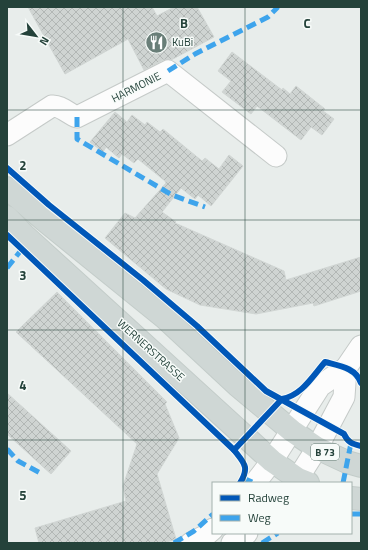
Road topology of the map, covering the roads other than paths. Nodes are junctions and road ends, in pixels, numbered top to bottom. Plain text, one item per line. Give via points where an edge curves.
1 (7, 135) edge
2 (276, 156) dead end
3 (7, 188) edge
4 (7, 217) edge
5 (361, 346) edge
6 (346, 368) junction
7 (292, 430) junction
8 (317, 448) junction
9 (272, 461) junction
10 (361, 466) edge
11 (256, 482) edge
12 (301, 482) edge
13 (212, 530) edge
14 (246, 534) edge
15 (191, 543) edge
16 (232, 543) edge

1 - 2 street, HARMONIE via 52,106 56,105 78,117 168,71
3 - 7 main road, B 73 via 165,318 237,385
4 - 9 main road, WERNERSTRASSE
5 - 6 street
6 - 7 street via 320,386
6 - 8 street via 344,397
7 - 8 main road, B 73
7 - 9 street
8 - 10 main road, B 73
8 - 12 street
9 - 11 street
9 - 12 main road, WERNERSTRASSE
13 - 15 street
14 - 16 street

